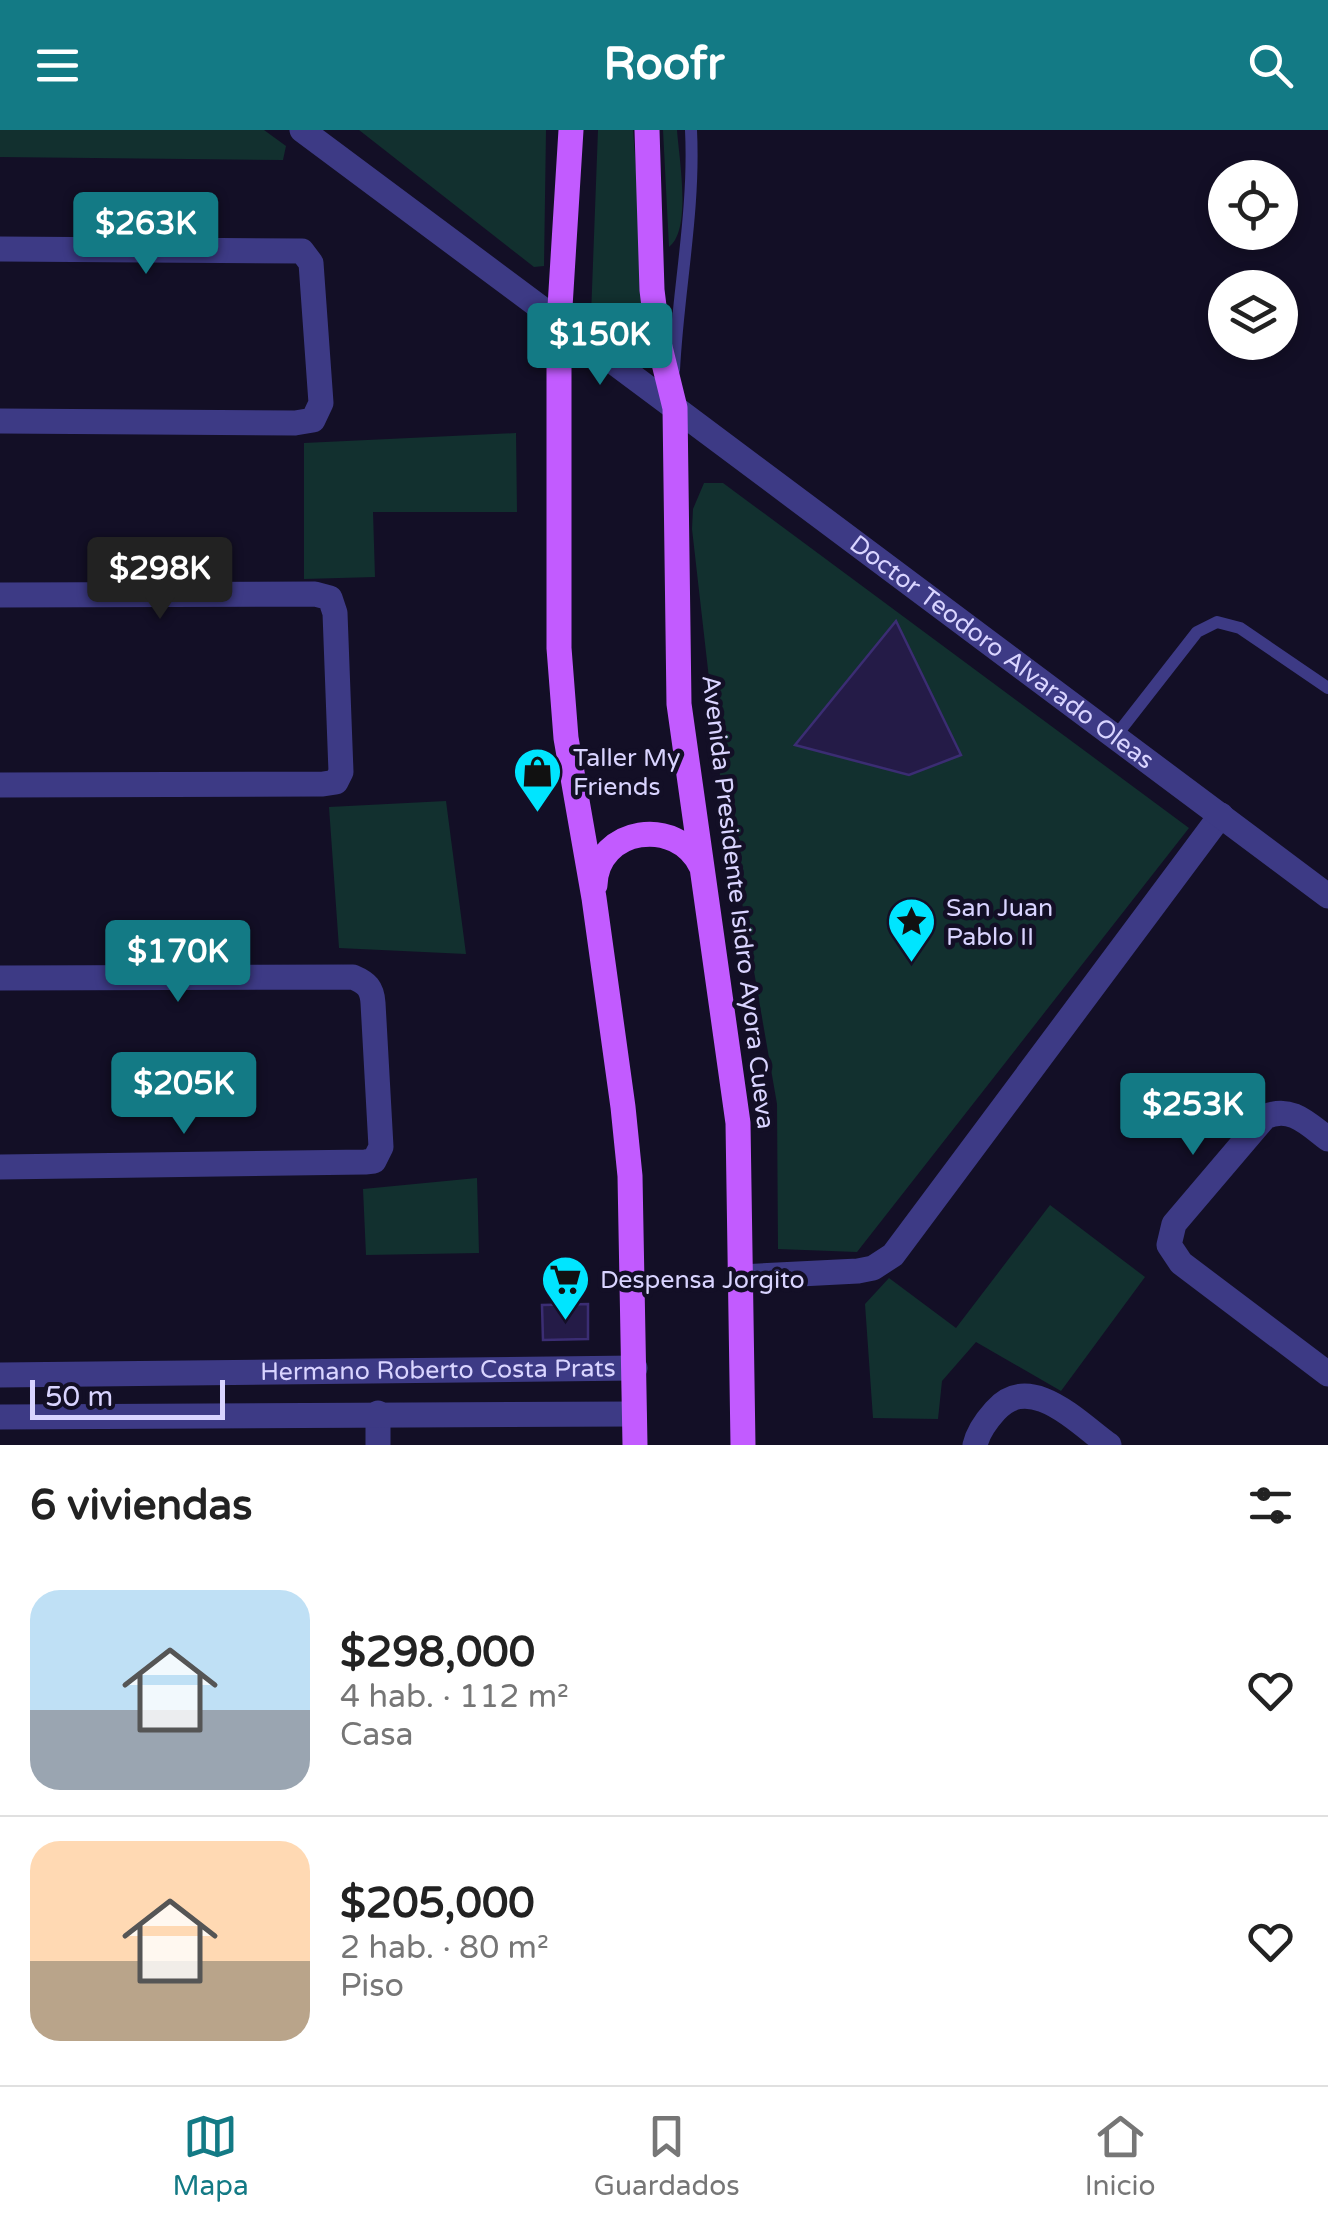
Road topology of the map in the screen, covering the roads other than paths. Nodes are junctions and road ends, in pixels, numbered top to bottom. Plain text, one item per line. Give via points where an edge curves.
1 (302, 130) edge
2 (572, 130) edge
3 (647, 130) edge
4 (691, 130) edge
5 (0, 250) edge
6 (559, 323) junction
7 (674, 400) junction
8 (0, 421) edge
9 (0, 595) edge
10 (1328, 688) edge
11 (1114, 737) junction
12 (0, 785) edge
13 (1221, 815) junction
14 (706, 876) junction
15 (1328, 896) edge
16 (594, 898) junction
17 (0, 978) edge
18 (1328, 1140) edge
19 (0, 1167) edge
20 (740, 1276) junction
21 (635, 1368) junction
22 (36, 1374) junction
23 (1328, 1374) edge
24 (0, 1375) edge
25 (378, 1413) junction
26 (634, 1414) junction
27 (38, 1416) junction
28 (0, 1417) edge
29 (378, 1445) edge
30 (635, 1445) edge
31 (743, 1445) edge
32 (975, 1445) edge
33 (1109, 1445) edge

1 - 6 street, Doctor Teodoro Alvarado Oleas
2 - 6 main road
3 - 7 main road, Avenida Presidente Isidro Ayora Cueva via 652,290
4 - 7 lane via 692,202 676,320
5 - 8 street via 302,251 312,271 321,403 313,420 296,423
6 - 7 street, Doctor Teodoro Alvarado Oleas
6 - 16 main road via 559,648 566,738
7 - 11 street, Doctor Teodoro Alvarado Oleas
7 - 14 main road, Avenida Presidente Isidro Ayora Cueva via 680,704
9 - 12 street via 330,598 336,613 341,772 336,782 323,784
10 - 11 lane via 1240,628 1217,622 1196,632
11 - 13 street, Doctor Teodoro Alvarado Oleas
13 - 15 street, Doctor Teodoro Alvarado Oleas
13 - 20 street via 893,1256 872,1268
14 - 16 main road via 681,841 640,833 604,856
14 - 20 main road, Avenida Presidente Isidro Ayora Cueva via 738,1123
16 - 21 main road via 624,1107
17 - 19 street via 365,982 372,991 380,1147 365,1162
18 - 23 street via 1296,1115 1265,1116 1174,1224 1169,1245 1180,1263
20 - 31 main road, Avenida Presidente Isidro Ayora Cueva
21 - 22 street, Hermano Roberto Costa Prats
21 - 26 main road
22 - 24 street, Hermano Roberto Costa Prats
22 - 27 street
25 - 26 street, Hermano Roberto Costa Prats
25 - 27 street, Hermano Roberto Costa Prats
25 - 29 street
26 - 30 main road
27 - 28 street, Hermano Roberto Costa Prats
32 - 33 street via 996,1409 1026,1394 1039,1396

